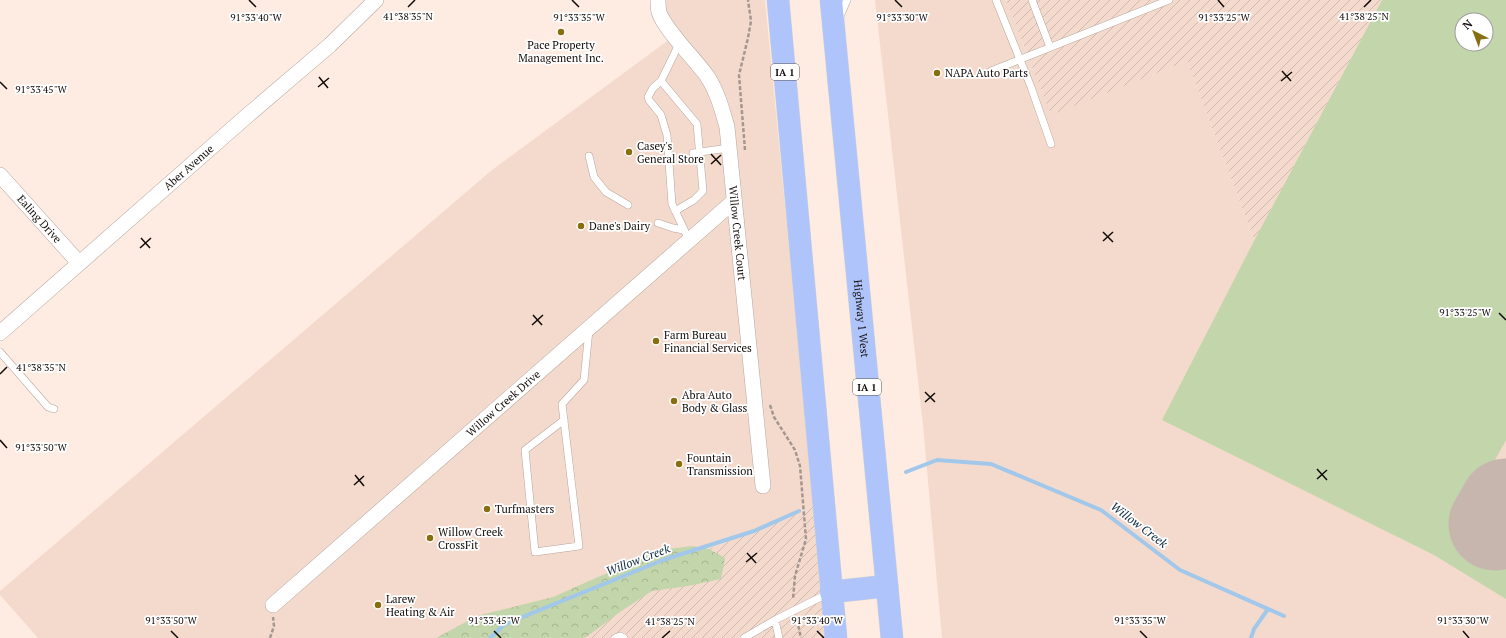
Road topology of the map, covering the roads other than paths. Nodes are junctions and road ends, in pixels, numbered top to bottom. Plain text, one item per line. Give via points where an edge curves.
1 (376, 0) edge
2 (658, 0) edge
3 (778, 0) edge
4 (831, 0) edge
5 (847, 0) edge
6 (996, 0) edge
7 (1032, 0) edge
8 (1169, 0) edge
9 (834, 30) junction
10 (680, 42) junction
11 (1050, 47) junction
12 (1020, 59) junction
13 (991, 71) dead end
14 (661, 81) junction
15 (1051, 144) dead end
16 (729, 148) junction
17 (697, 152) junction
18 (589, 156) dead end
19 (0, 175) edge
20 (734, 201) junction
21 (628, 205) dead end
22 (675, 211) junction
23 (658, 223) dead end
24 (686, 235) junction
25 (79, 263) junction
26 (589, 328) junction
27 (0, 333) edge
28 (0, 352) edge
29 (54, 409) dead end
30 (564, 420) junction
31 (763, 486) dead end
32 (887, 586) junction
33 (831, 592) junction
34 (273, 605) road end
35 (775, 620) junction
36 (615, 638) edge
37 (624, 638) edge
38 (744, 638) edge
39 (779, 638) edge
40 (836, 638) edge
41 (892, 638) edge

1 - 25 street, Aber Avenue via 330,45
2 - 10 street, Willow Creek Court via 659,12 664,23
3 - 33 main road, IA 1
4 - 9 main road, Highway 1 West / IA 1
5 - 9 lane
6 - 12 lane
7 - 11 lane
8 - 11 lane
9 - 32 main road, Highway 1 West / IA 1
10 - 14 lane
10 - 16 street, Willow Creek Court via 704,72 717,94 727,127
11 - 12 lane
12 - 13 lane
12 - 15 lane
14 - 17 lane via 697,124
14 - 22 lane via 648,97 661,115 667,135 671,199
16 - 17 lane
16 - 20 street, Willow Creek Court
17 - 22 lane via 703,191 694,200
18 - 21 lane via 594,177 606,192
19 - 25 street, Ealing Drive
20 - 24 street, Willow Creek Drive
20 - 31 street, Willow Creek Court
22 - 24 lane
23 - 24 lane
24 - 26 street, Willow Creek Drive
25 - 27 street, Aber Avenue
26 - 30 lane via 584,380 562,404
26 - 34 street, Willow Creek Drive
28 - 29 lane via 48,407
30 - 30 lane via 579,546 535,552 525,450
32 - 33 main road
32 - 41 main road, Highway 1 West / IA 1
33 - 35 lane
33 - 40 main road, IA 1
35 - 38 lane
35 - 39 lane
36 - 37 lane

